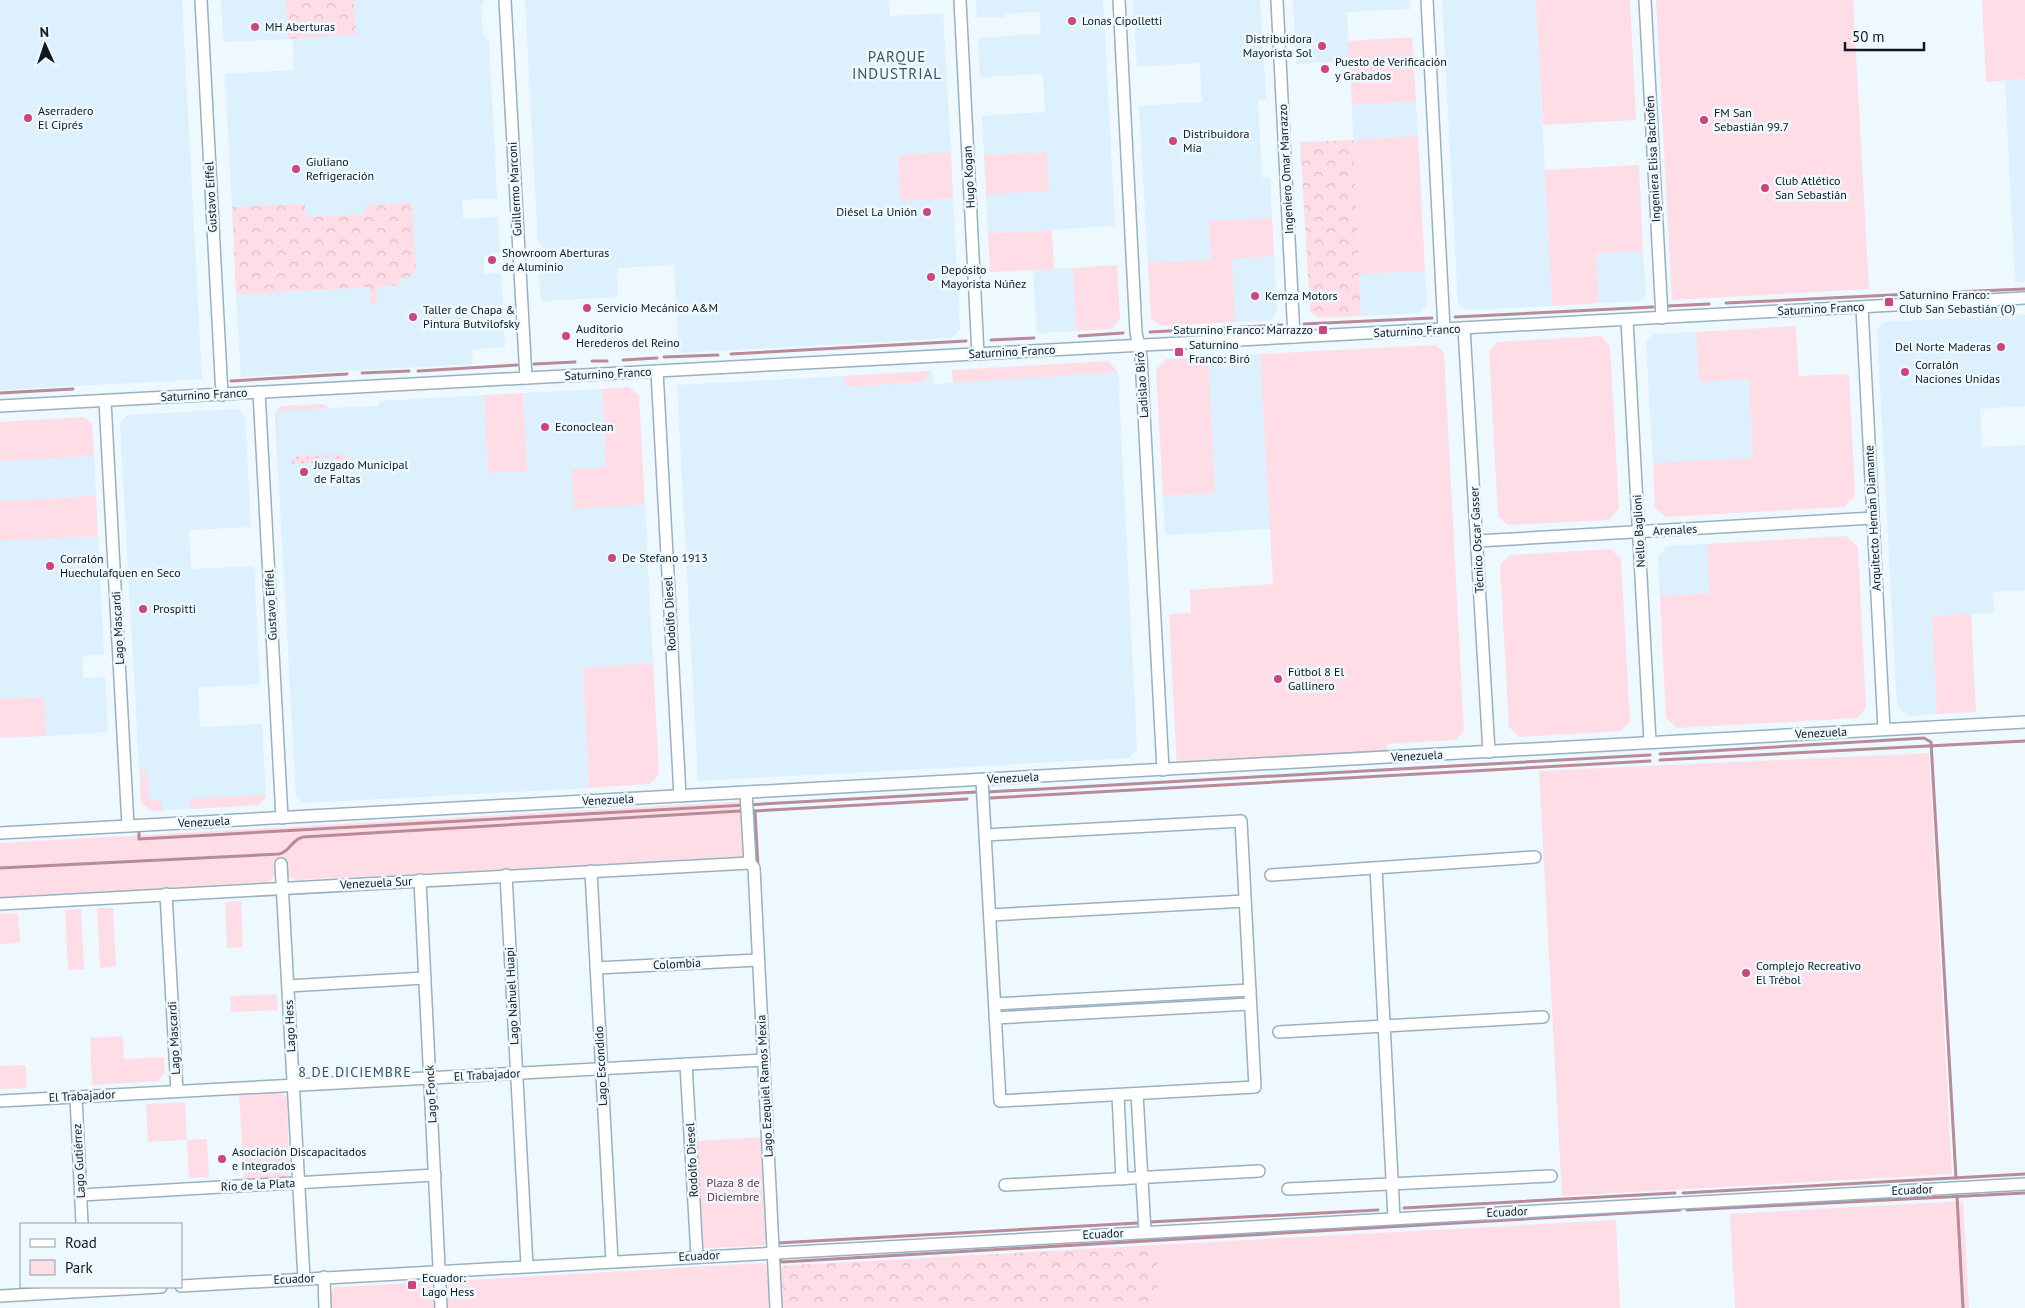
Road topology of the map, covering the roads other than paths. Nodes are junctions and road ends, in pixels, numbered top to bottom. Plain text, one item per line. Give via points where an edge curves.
1 (201, 0) edge
2 (505, 0) edge
3 (960, 0) edge
4 (1119, 0) edge
5 (1277, 0) edge
6 (1428, 0) edge
7 (1645, 0) edge
8 (2025, 298) edge
9 (1862, 307) junction
10 (1662, 318) junction
11 (1627, 320) junction
12 (1464, 328) junction
13 (1444, 329) junction
14 (1294, 337) junction
15 (1139, 346) junction
16 (978, 354) junction
17 (657, 371) junction
18 (526, 378) junction
19 (259, 392) junction
20 (222, 394) junction
21 (105, 401) junction
22 (0, 406) edge
23 (1873, 518) junction
24 (1639, 532) junction
25 (1477, 541) junction
26 (2025, 722) edge
27 (1884, 730) junction
28 (1650, 742) junction
29 (1489, 752) junction
30 (1163, 770) junction
31 (982, 780) junction
32 (746, 792) junction
33 (680, 796) junction
34 (282, 818) junction
35 (128, 826) junction
36 (0, 833) edge
37 (985, 835) junction
38 (1535, 857) dead end
39 (281, 864) dead end
40 (751, 864) junction
41 (1376, 868) junction
42 (590, 871) junction
43 (1271, 874) dead end
44 (506, 875) junction
45 (420, 880) junction
46 (283, 888) junction
47 (166, 894) junction
48 (1245, 901) junction
49 (0, 904) edge
50 (990, 915) junction
51 (758, 960) junction
52 (596, 968) junction
53 (425, 978) junction
54 (288, 986) junction
55 (1250, 990) junction
56 (995, 1004) junction
57 (1250, 1004) junction
58 (1543, 1017) dead end
59 (996, 1018) junction
60 (1384, 1026) junction
61 (1279, 1032) dead end
62 (764, 1060) junction
63 (686, 1064) junction
64 (601, 1068) junction
65 (516, 1073) junction
66 (430, 1078) junction
67 (293, 1085) junction
68 (178, 1091) junction
69 (1137, 1094) junction
70 (1118, 1095) junction
71 (76, 1097) junction
72 (0, 1101) edge
73 (1259, 1171) dead end
74 (435, 1175) junction
75 (1552, 1176) dead end
76 (1142, 1177) junction
77 (1122, 1178) junction
78 (298, 1183) junction
79 (1389, 1184) junction
80 (2025, 1184) edge
81 (1005, 1185) dead end
82 (1288, 1189) dead end
83 (81, 1196) junction
84 (1390, 1218) junction
85 (82, 1223) edge
86 (1145, 1232) junction
87 (774, 1252) junction
88 (697, 1256) junction
89 (612, 1261) junction
90 (527, 1266) junction
91 (440, 1271) junction
92 (324, 1277) junction
93 (304, 1279) junction
94 (182, 1286) edge
95 (124, 1288) edge
96 (86, 1289) edge
97 (0, 1296) edge
98 (325, 1308) edge
99 (442, 1308) edge
100 (776, 1308) edge

1 - 20 street, Gustavo Eiffel
2 - 18 street, Guillermo Marconi
3 - 16 street, Hugo Kogan
4 - 15 street, Ladislao Biró
5 - 14 street, Ingeniero Omar Marrazzo
6 - 13 street
7 - 10 street, Ingeniera Elisa Bachofen
8 - 9 street, Saturnino Franco
9 - 10 street, Saturnino Franco
9 - 23 street, Arquitecto Hernán Diamante
10 - 11 street, Saturnino Franco
11 - 12 street, Saturnino Franco
11 - 24 street, Nello Baglioni
12 - 13 street, Saturnino Franco
12 - 25 street, Técnico Oscar Gasser
13 - 14 street, Saturnino Franco
14 - 15 street, Saturnino Franco
15 - 16 street, Saturnino Franco
15 - 30 street, Ladislao Biró
16 - 17 street, Saturnino Franco
17 - 18 street, Saturnino Franco
17 - 33 street, Rodolfo Diesel
18 - 19 street, Saturnino Franco
19 - 20 street, Saturnino Franco
19 - 34 street, Gustavo Eiffel
20 - 21 street, Saturnino Franco
21 - 22 street, Saturnino Franco
21 - 35 street, Lago Mascardi
23 - 24 street, Arenales
23 - 27 street, Arquitecto Hernán Diamante
24 - 25 street, Arenales
24 - 28 street, Nello Baglioni
25 - 29 street, Técnico Oscar Gasser
26 - 27 street, Venezuela
27 - 28 street, Venezuela
28 - 29 street, Venezuela
29 - 30 street, Venezuela
30 - 31 street, Venezuela
31 - 32 street, Venezuela
31 - 37 street
32 - 33 street, Venezuela
32 - 40 street, Lago Ezequiel Ramos Mexía
33 - 34 street, Venezuela
34 - 35 street, Venezuela
35 - 36 street, Venezuela
37 - 48 street via 1241,821
37 - 50 street
38 - 41 street
39 - 46 street, Lago Hess
40 - 42 street, Venezuela Sur
40 - 51 street, Lago Ezequiel Ramos Mexía
41 - 43 street
41 - 60 street
42 - 44 street, Venezuela Sur
42 - 52 street, Lago Escondido
44 - 45 street, Venezuela Sur
44 - 65 street, Lago Nahuel Huapi
45 - 46 street, Venezuela Sur
45 - 53 street, Lago Fonck
46 - 47 street, Venezuela Sur
46 - 54 street, Lago Hess
47 - 49 street, Venezuela Sur
47 - 68 street, Lago Mascardi
48 - 50 street
48 - 55 street
50 - 56 street
51 - 52 street, Colombia
51 - 62 street, Lago Ezequiel Ramos Mexía
52 - 64 street, Lago Escondido
53 - 54 street
53 - 66 street, Lago Fonck
54 - 67 street, Lago Hess
55 - 56 street
55 - 57 street
56 - 59 street
57 - 59 street
57 - 69 street via 1255,1088
58 - 60 street
59 - 70 street via 1000,1101
60 - 61 street
60 - 79 street
62 - 63 street, El Trabajador
62 - 87 street, Lago Ezequiel Ramos Mexía
63 - 64 street, El Trabajador
63 - 88 street, Rodolfo Diesel
64 - 65 street, El Trabajador
64 - 89 street, Lago Escondido
65 - 66 street, El Trabajador
65 - 90 street, Lago Nahuel Huapi
66 - 67 street, El Trabajador
66 - 74 street, Lago Fonck
67 - 68 street, El Trabajador
67 - 78 street, Lago Hess
68 - 71 street, El Trabajador
69 - 70 street
69 - 76 street
70 - 77 street
71 - 72 street, El Trabajador
71 - 83 street, Lago Gutiérrez
73 - 76 street
74 - 78 street, Río de la Plata
74 - 91 street, Lago Fonck
75 - 79 street
76 - 77 street
76 - 86 street
77 - 81 street
78 - 83 street, Río de la Plata
78 - 93 street, Lago Hess
79 - 82 street
79 - 84 street
80 - 84 street, Ecuador
83 - 85 street, Lago Gutiérrez
84 - 86 street, Ecuador
86 - 87 street, Ecuador
87 - 88 street, Ecuador
87 - 100 street, Lago Ezequiel Ramos Mexía
88 - 89 street, Ecuador
89 - 90 street, Ecuador
90 - 91 street, Ecuador
91 - 92 street, Ecuador
91 - 99 street, Lago Fonck
92 - 93 street, Ecuador
92 - 98 street
93 - 94 street, Ecuador
95 - 96 street
96 - 97 street

